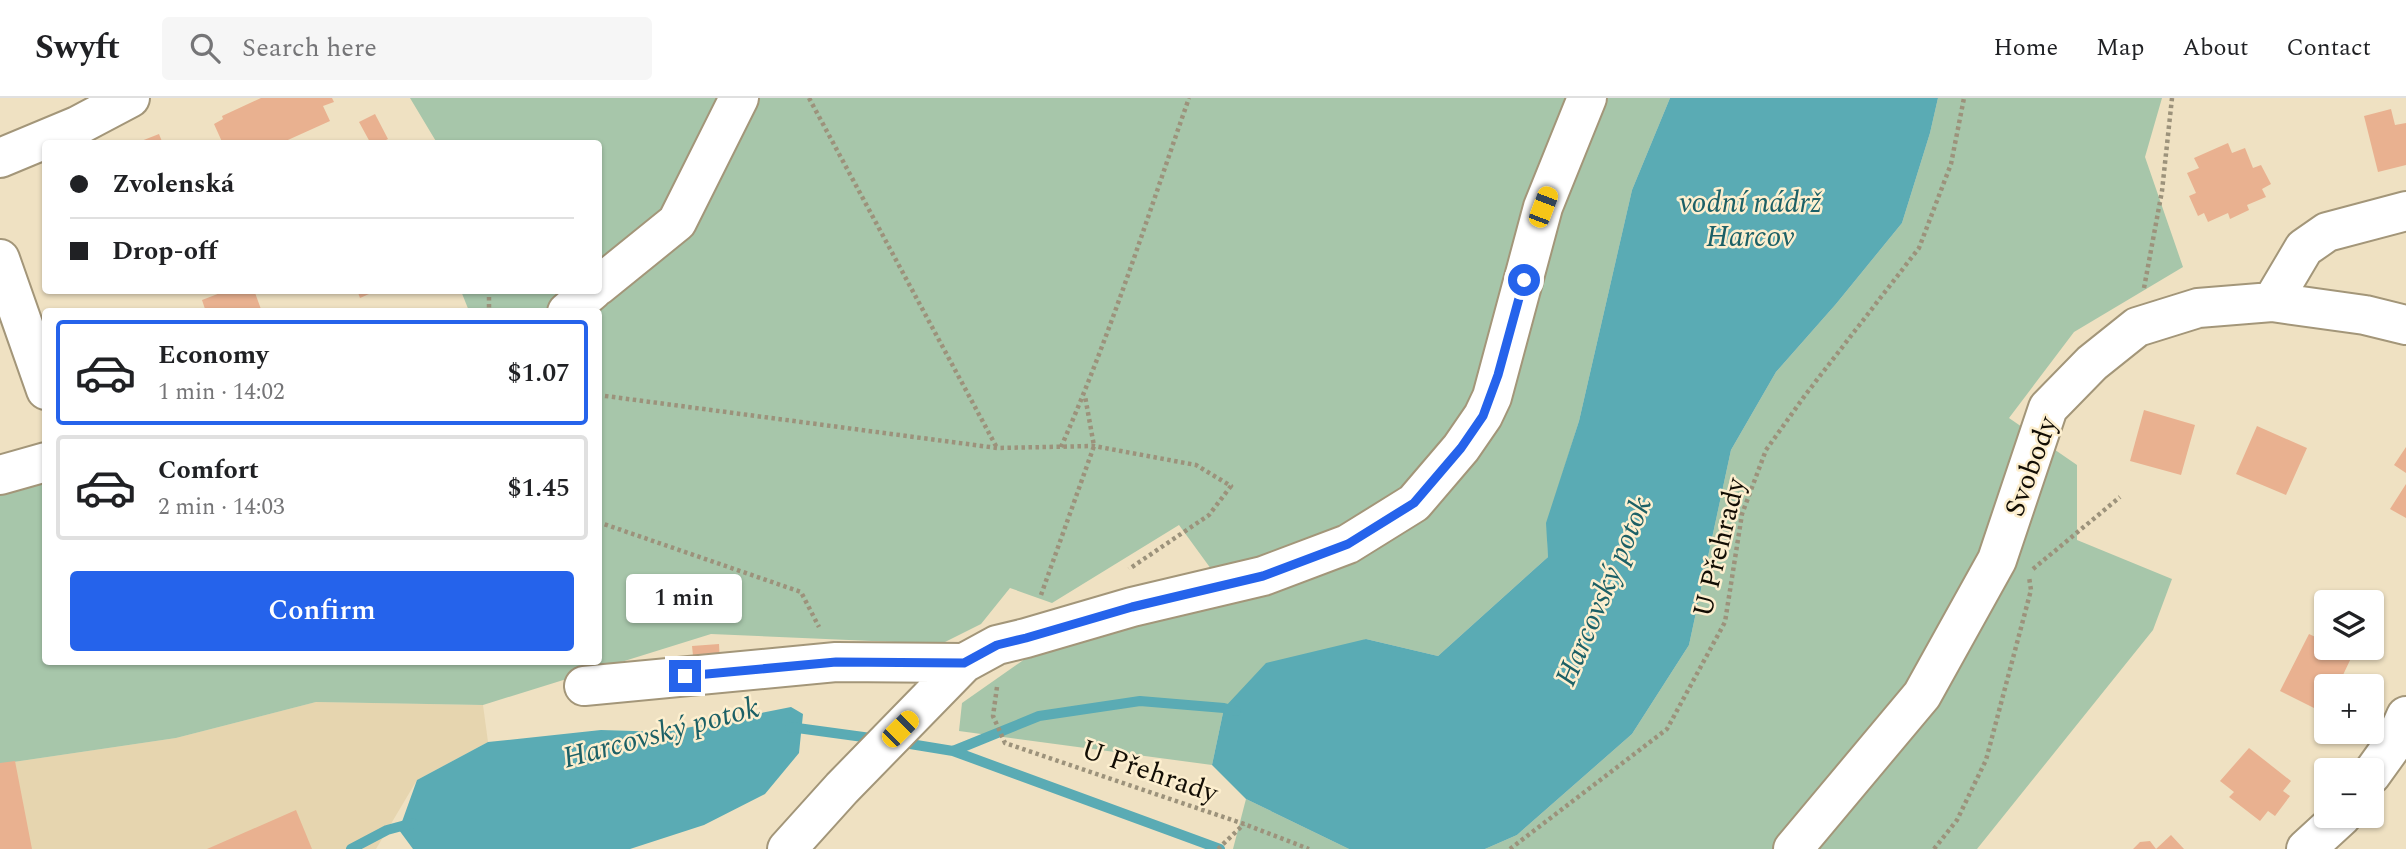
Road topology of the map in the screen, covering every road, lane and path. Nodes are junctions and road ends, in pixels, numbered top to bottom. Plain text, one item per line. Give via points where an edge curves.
1 (130, 98) edge
2 (739, 98) edge
3 (809, 98) edge
4 (1189, 98) edge
5 (1587, 98) edge
6 (1964, 98) edge
7 (2172, 98) edge
8 (72, 112) edge
9 (0, 158) edge
10 (2406, 211) edge
11 (0, 259) edge
12 (602, 283) edge
13 (588, 294) edge
14 (2272, 302) junction
15 (572, 308) edge
16 (2406, 325) edge
17 (2137, 327) junction
18 (42, 379) edge
19 (1084, 394) junction
20 (602, 396) edge
21 (1094, 446) junction
22 (1061, 447) junction
23 (996, 448) junction
24 (42, 463) edge
25 (0, 475) edge
26 (2120, 496) dead end
27 (602, 523) edge
28 (1118, 576) dead end
29 (1026, 638) junction
30 (836, 662) junction
31 (964, 663) junction
32 (583, 686) dead end
33 (993, 716) dead end
34 (2406, 716) edge
35 (2383, 758) edge
36 (1244, 824) junction
37 (2329, 828) edge
38 (787, 849) edge
39 (1218, 849) edge
40 (1309, 849) edge
41 (1510, 849) edge
42 (1793, 849) edge
43 (1934, 849) edge
44 (2306, 849) edge

1 - 8 street
2 - 12 street via 677,222
3 - 23 path
4 - 19 path
5 - 29 street via 1543,207 1492,397 1461,448 1414,503 1348,544 1263,576
6 - 41 path, U Přehrady via 1951,164 1919,248 1766,450 1742,514 1725,622 1667,729
7 - 17 path
8 - 9 street
10 - 14 street via 2327,232 2304,248
11 - 18 street
13 - 15 street
14 - 16 street, Svobody
14 - 17 street, Svobody via 2197,308
17 - 42 street, Svobody via 2092,363 2048,408 1997,560 1922,695
19 - 21 path
19 - 22 path
20 - 23 path
21 - 22 path
21 - 28 path via 1196,464 1231,485 1209,514
21 - 29 path
22 - 23 path
24 - 25 street
26 - 43 path via 2028,573 2031,590 1986,760 1957,820
27 - 30 path via 802,592
29 - 31 street via 997,645
30 - 31 street
30 - 32 street
31 - 38 street
33 - 36 path, U Přehrady via 1005,743
34 - 35 street
36 - 39 path
36 - 40 path, U Přehrady
37 - 44 street

